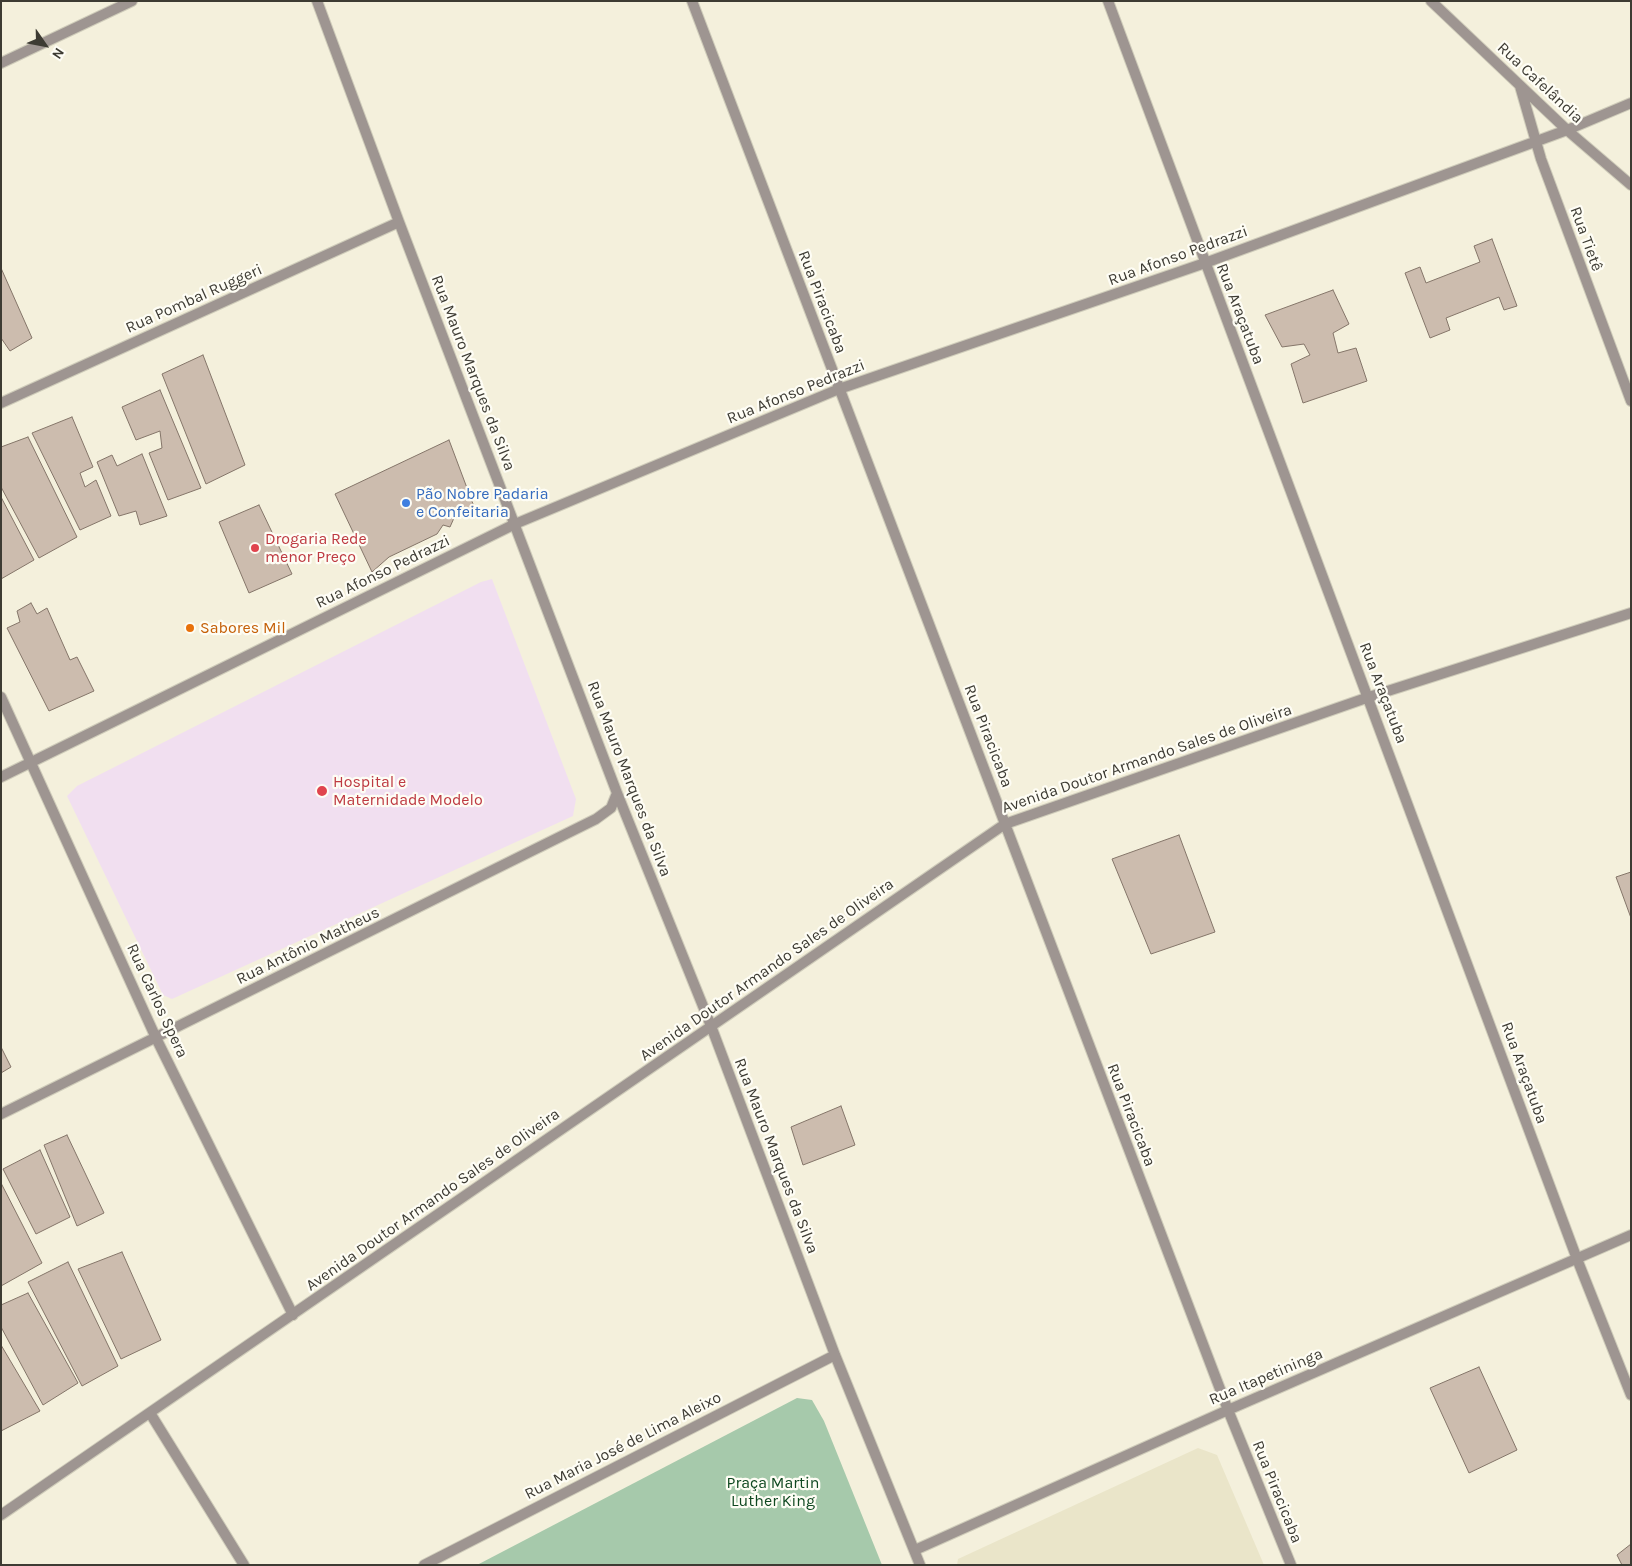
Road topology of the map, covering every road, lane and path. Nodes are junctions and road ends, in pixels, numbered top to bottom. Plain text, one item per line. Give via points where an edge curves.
1 (132, 1) edge
2 (317, 1) edge
3 (692, 1) edge
4 (1108, 1) edge
5 (1431, 1) edge
6 (1, 63) edge
7 (1520, 86) junction
8 (1631, 103) edge
9 (1567, 130) junction
10 (1535, 141) junction
11 (1631, 185) edge
12 (399, 222) junction
13 (1205, 263) junction
14 (839, 390) junction
15 (1631, 402) edge
16 (1, 403) edge
17 (515, 524) junction
18 (1631, 613) edge
19 (1, 697) edge
20 (1369, 697) junction
21 (30, 763) junction
22 (1, 777) edge
23 (617, 793) junction
24 (1005, 824) junction
25 (711, 1026) junction
26 (156, 1038) junction
27 (1, 1114) edge
28 (1631, 1235) edge
29 (1577, 1259) junction
30 (293, 1315) junction
31 (836, 1355) junction
32 (1631, 1395) edge
33 (1228, 1410) junction
34 (150, 1413) junction
35 (1, 1515) edge
36 (915, 1550) junction
37 (244, 1565) edge
38 (424, 1565) edge
39 (920, 1565) edge
40 (1291, 1565) edge

1 - 6 street
2 - 12 street, Rua Mauro Marques da Silva
3 - 14 street, Rua Piracicaba
4 - 13 street, Rua Araçatuba
5 - 7 street, Rua Cafelândia
7 - 9 street, Rua Cafelândia
7 - 10 street, Rua Tietê
8 - 9 street, Rua Afonso Pedrazzi
9 - 10 street, Rua Afonso Pedrazzi
9 - 11 street, Rua Cafelândia
10 - 13 street, Rua Afonso Pedrazzi
10 - 15 street, Rua Tietê
12 - 16 street, Rua Pombal Ruggeri
12 - 17 street, Rua Mauro Marques da Silva
13 - 14 street, Rua Afonso Pedrazzi
13 - 20 street, Rua Araçatuba
14 - 17 street, Rua Afonso Pedrazzi
14 - 24 street, Rua Piracicaba
17 - 21 street, Rua Afonso Pedrazzi
17 - 23 street, Rua Mauro Marques da Silva
18 - 20 street, Avenida Doutor Armando Sales de Oliveira
19 - 21 street, Rua Carlos Spera
20 - 24 street, Avenida Doutor Armando Sales de Oliveira
20 - 29 street, Rua Araçatuba
21 - 22 street, Rua Afonso Pedrazzi
21 - 26 street, Rua Carlos Spera
23 - 25 street, Rua Mauro Marques da Silva
23 - 26 street, Rua Antônio Matheus via 611,808 596,819
24 - 25 street, Avenida Doutor Armando Sales de Oliveira
24 - 33 street, Rua Piracicaba
25 - 30 street, Avenida Doutor Armando Sales de Oliveira
25 - 31 street, Rua Mauro Marques da Silva
26 - 27 street, Rua Antônio Matheus
26 - 30 street, Rua Carlos Spera
28 - 29 street, Rua Itapetininga
29 - 32 street, Rua Araçatuba
29 - 33 street, Rua Itapetininga
30 - 34 street, Avenida Doutor Armando Sales de Oliveira
31 - 36 street, Rua Mauro Marques da Silva
31 - 38 street, Rua Maria José de Lima Aleixo
33 - 36 street, Rua Itapetininga
33 - 40 street, Rua Piracicaba
34 - 35 street, Avenida Doutor Armando Sales de Oliveira
34 - 37 street
36 - 39 street, Rua Mauro Marques da Silva

